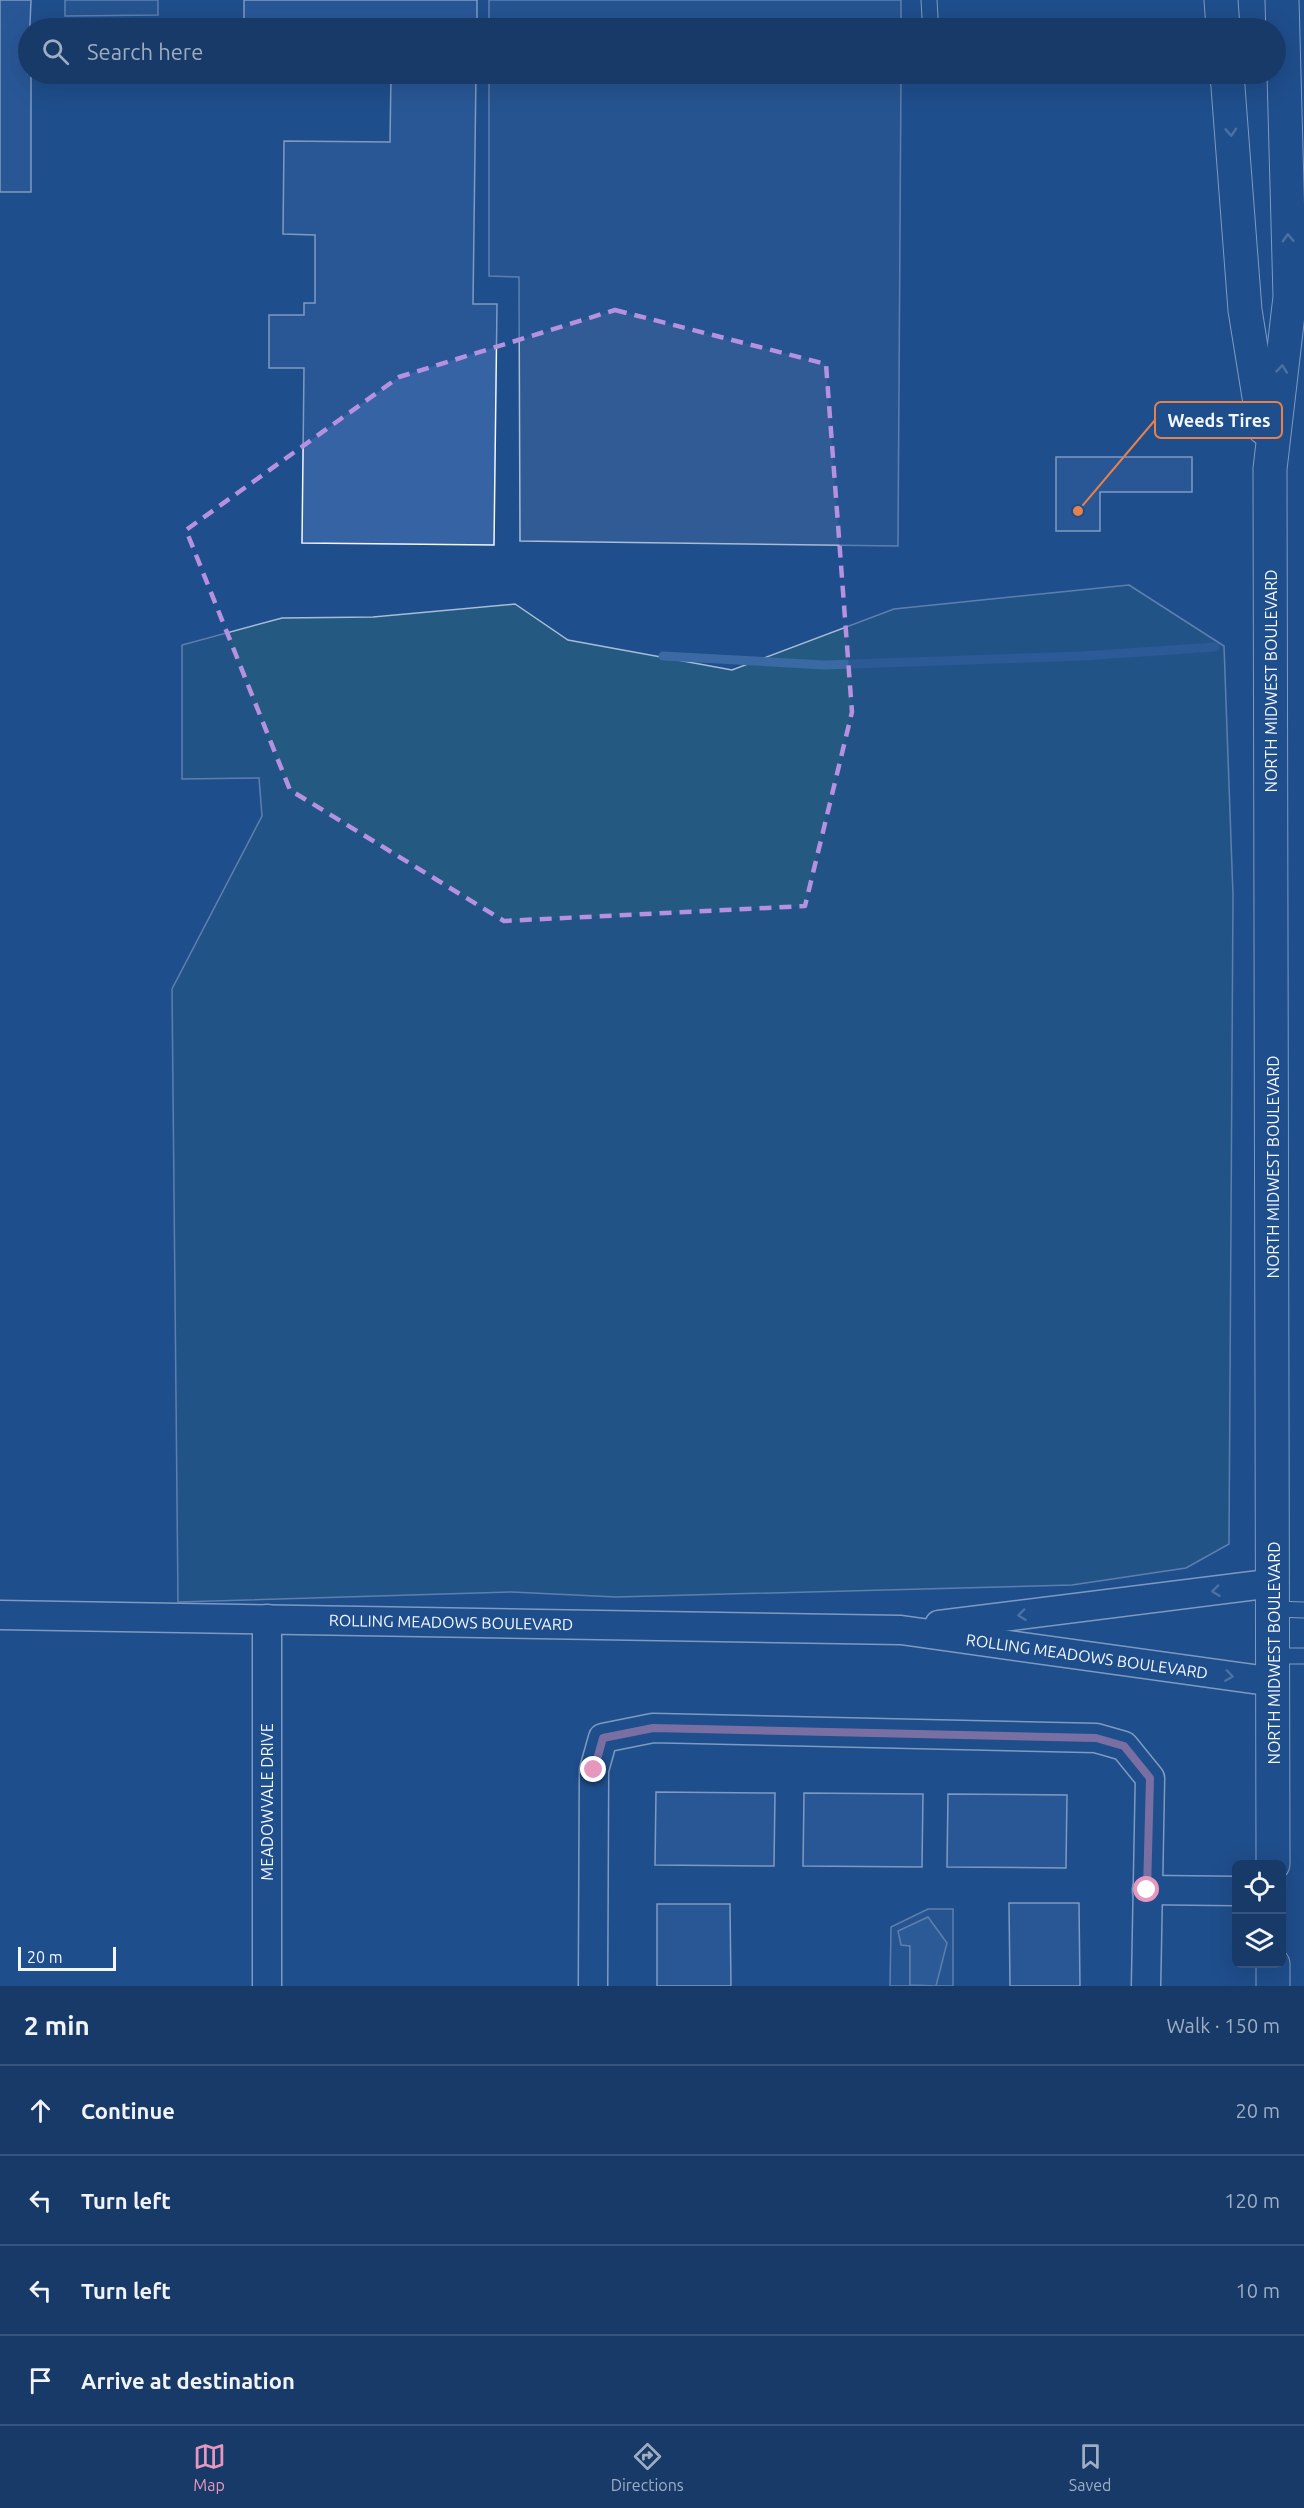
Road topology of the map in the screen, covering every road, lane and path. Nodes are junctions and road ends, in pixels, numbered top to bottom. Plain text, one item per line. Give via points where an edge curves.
1 (929, 0) edge
2 (1221, 0) edge
3 (1282, 0) edge
4 (930, 17) dead end
5 (1223, 18) edge
6 (1282, 18) edge
7 (1228, 84) edge
8 (1284, 84) edge
9 (1270, 469) junction
10 (1284, 1601) edge
11 (0, 1615) edge
12 (267, 1619) junction
13 (901, 1630) junction
14 (1284, 1665) edge
15 (1273, 1860) edge
16 (1147, 1890) junction
17 (1232, 1891) edge
18 (1273, 1968) edge
19 (267, 1986) edge
20 (593, 1986) edge
21 (1146, 1986) edge
22 (1273, 1986) edge

1 - 4 lane
2 - 5 main road
6 -> 3 main road, NORTH MIDWEST BOULEVARD
7 -> 9 main road, NORTH MIDWEST BOULEVARD via 1245,310
9 -> 8 main road, NORTH MIDWEST BOULEVARD via 1290,297
9 - 10 main road, NORTH MIDWEST BOULEVARD
10 -> 13 street, ROLLING MEADOWS BOULEVARD
10 - 14 main road, NORTH MIDWEST BOULEVARD
11 - 12 street, ROLLING MEADOWS BOULEVARD
12 - 13 street, ROLLING MEADOWS BOULEVARD
12 - 19 street, MEADOWVALE DRIVE
13 -> 14 street, ROLLING MEADOWS BOULEVARD
14 - 15 main road, NORTH MIDWEST BOULEVARD
16 - 17 street
16 - 20 street via 1150,1778 1124,1746 1096,1738 653,1728 603,1738 594,1770
16 - 21 street
18 - 22 main road

